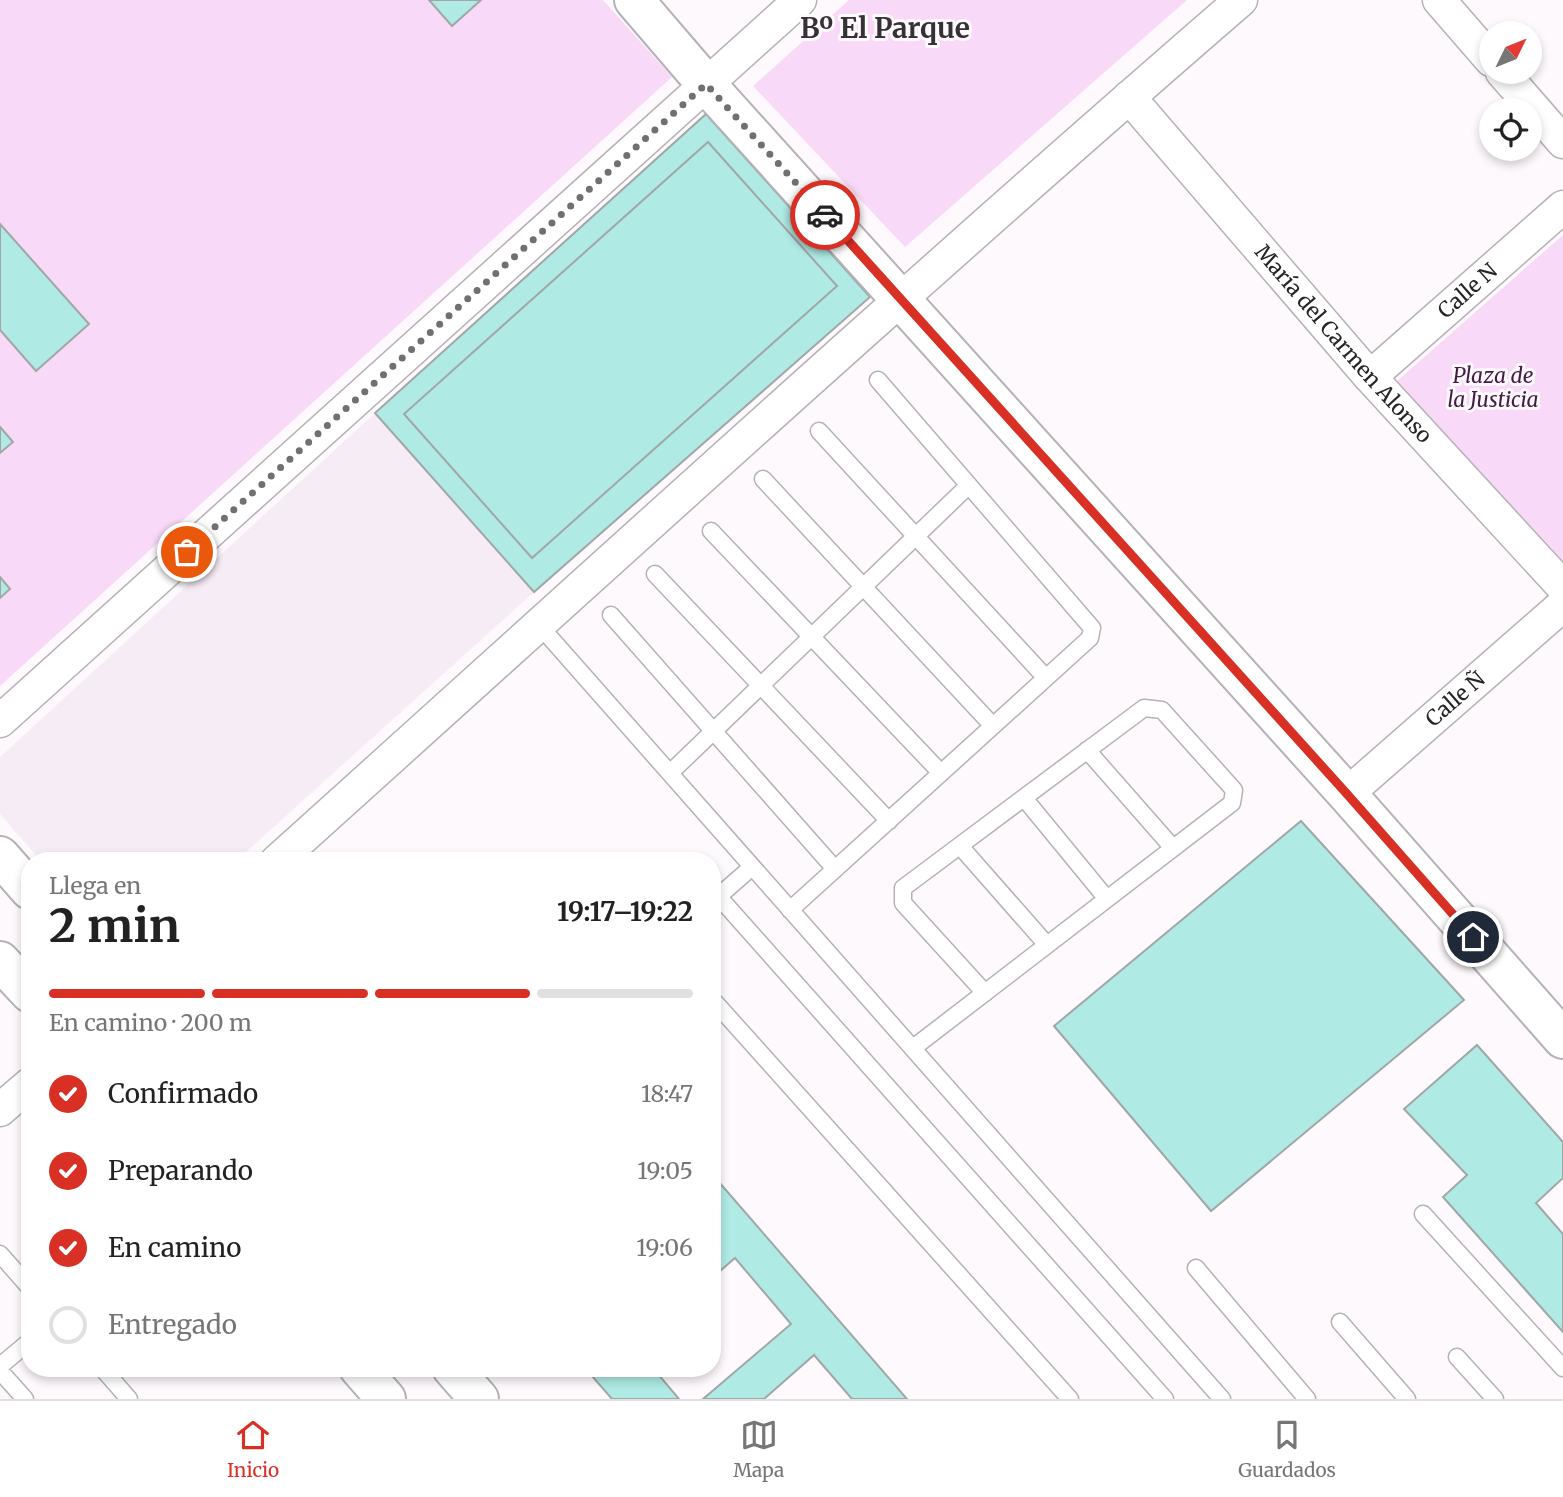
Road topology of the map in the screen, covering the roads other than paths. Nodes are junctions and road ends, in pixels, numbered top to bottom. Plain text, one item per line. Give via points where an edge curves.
1 (634, 0) edge
2 (800, 0) edge
3 (1241, 0) edge
4 (1439, 0) edge
5 (1479, 46) edge
6 (706, 84) junction
7 (1512, 84) edge
8 (1129, 97) junction
9 (1563, 142) edge
10 (1563, 207) edge
11 (901, 299) junction
12 (1370, 377) junction
13 (878, 380) dead end
14 (819, 431) dead end
15 (763, 479) dead end
16 (969, 485) junction
17 (711, 531) dead end
18 (916, 536) junction
19 (656, 574) dead end
20 (863, 587) junction
21 (1563, 587) edge
22 (1563, 605) edge
23 (611, 615) dead end
24 (539, 625) junction
25 (811, 637) junction
26 (1046, 678) junction
27 (761, 686) junction
28 (0, 720) edge
29 (993, 726) junction
30 (714, 731) junction
31 (1087, 750) junction
32 (670, 773) junction
33 (941, 773) junction
34 (1347, 794) junction
35 (1024, 798) junction
36 (889, 821) junction
37 (960, 846) junction
38 (1173, 848) junction
39 (287, 852) edge
40 (0, 856) edge
41 (752, 867) junction
42 (835, 869) junction
43 (21, 880) edge
44 (721, 894) edge
45 (1107, 899) junction
46 (721, 906) edge
47 (790, 910) junction
48 (1047, 945) junction
49 (0, 961) edge
50 (21, 983) edge
51 (985, 993) junction
52 (721, 1009) edge
53 (1563, 1039) edge
54 (913, 1048) junction
55 (21, 1092) edge
56 (0, 1110) edge
57 (1423, 1214) dead end
58 (0, 1254) edge
59 (1196, 1268) dead end
60 (21, 1278) edge
61 (1340, 1322) dead end
62 (21, 1349) edge
63 (1457, 1357) dead end
64 (1563, 1368) edge
65 (0, 1369) edge
66 (110, 1377) edge
67 (367, 1377) edge
68 (460, 1377) edge
69 (25, 1399) edge
70 (129, 1399) edge
71 (386, 1399) edge
72 (479, 1399) edge
73 (1070, 1399) edge
74 (1166, 1399) edge
75 (1222, 1399) edge
76 (1307, 1399) edge
77 (1407, 1399) edge
78 (1495, 1399) edge

1 - 6 street
2 - 6 street
3 - 8 street
4 - 5 street
6 - 11 street
6 - 28 street
7 - 9 street
8 - 11 street
8 - 12 street, María del Carmen Alonso
10 - 12 street, Calle N
11 - 24 street
11 - 34 street
12 - 21 street, María del Carmen Alonso
13 - 16 lane
14 - 18 lane
15 - 20 lane
16 - 18 lane
16 - 26 lane via 1092,628 1090,638
17 - 25 lane
18 - 20 lane
18 - 26 lane
19 - 27 lane
20 - 25 lane
20 - 29 lane
22 - 34 street, Calle Ñ
23 - 30 lane
24 - 32 lane
24 - 39 street
25 - 27 lane
25 - 33 lane
26 - 29 lane
27 - 30 lane
27 - 36 lane
29 - 33 lane
30 - 32 lane
30 - 42 lane
31 - 35 lane
31 - 38 lane
31 - 38 lane via 1144,708 1162,710 1234,790 1232,803
32 - 41 lane
33 - 36 lane
34 - 53 street
35 - 37 lane
35 - 45 lane
36 - 42 lane
37 - 48 lane
37 - 51 lane via 903,888 903,903
38 - 45 lane
40 - 43 street
41 - 44 lane
41 - 47 lane
42 - 47 lane
45 - 48 lane
46 - 74 lane
47 - 54 lane
48 - 51 lane
49 - 50 street
51 - 54 lane
52 - 73 lane
54 - 75 lane
55 - 56 street
57 - 64 lane
58 - 60 lane
59 - 76 lane
61 - 77 lane
62 - 65 lane
63 - 78 lane
65 - 69 lane
66 - 70 lane
67 - 71 street
68 - 72 street

